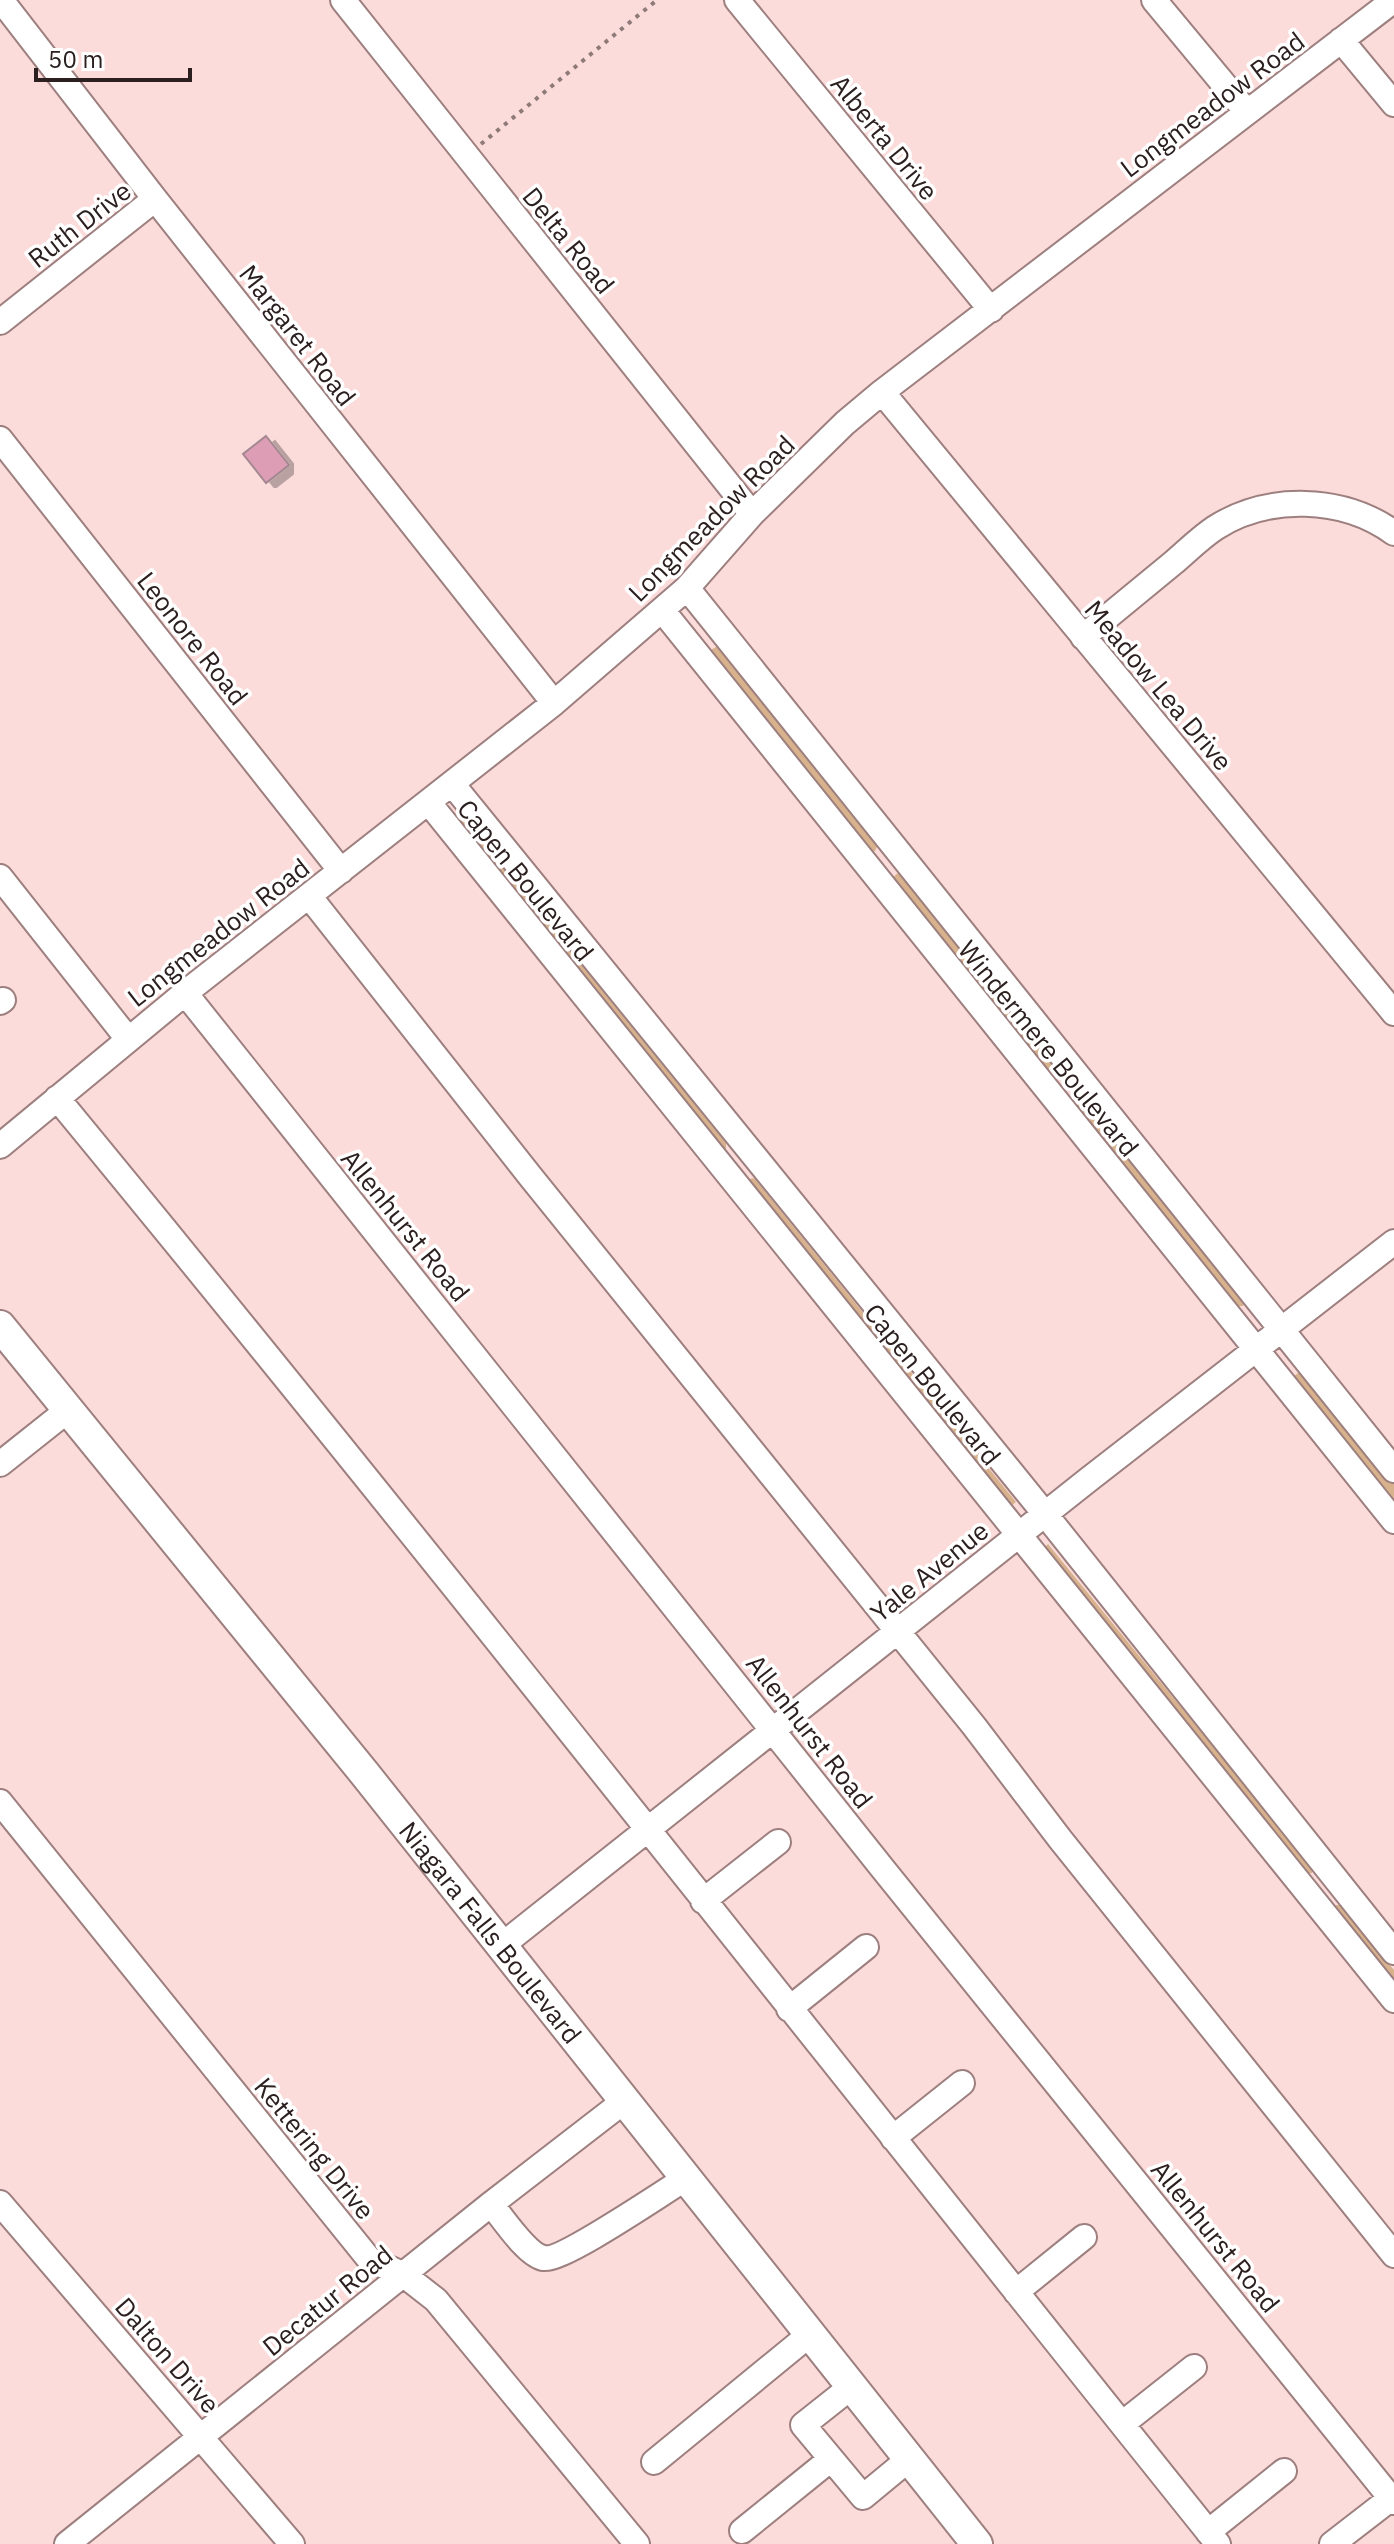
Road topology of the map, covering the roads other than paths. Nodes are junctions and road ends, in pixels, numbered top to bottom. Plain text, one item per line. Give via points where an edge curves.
1 (1, 0) edge
2 (343, 0) edge
3 (737, 0) edge
4 (1154, 0) edge
5 (1394, 0) edge
6 (1341, 40) junction
7 (1394, 104) edge
8 (1247, 112) junction
9 (155, 199) junction
10 (991, 310) junction
11 (0, 322) edge
12 (882, 392) junction
13 (0, 439) edge
14 (752, 514) junction
15 (1394, 533) edge
16 (687, 588) junction
17 (662, 610) junction
18 (1083, 637) junction
19 (554, 703) junction
20 (453, 785) junction
21 (429, 803) junction
22 (899, 852) junction
23 (341, 871) junction
24 (873, 873) junction
25 (4, 890) edge
26 (309, 896) junction
27 (185, 993) junction
28 (1394, 1013) edge
29 (128, 1039) junction
30 (1078, 1075) junction
31 (1052, 1097) junction
32 (57, 1098) junction
33 (0, 1146) edge
34 (751, 1152) junction
35 (727, 1173) junction
36 (1394, 1242) edge
37 (0, 1326) edge
38 (1282, 1330) junction
39 (1255, 1351) junction
40 (68, 1410) junction
41 (0, 1464) edge
42 (1394, 1470) edge
43 (1045, 1514) junction
44 (1394, 1521) edge
45 (1019, 1535) junction
46 (898, 1632) junction
47 (774, 1731) junction
48 (0, 1802) edge
49 (647, 1831) junction
50 (778, 1842) dead end
51 (1335, 1878) junction
52 (1311, 1897) junction
53 (703, 1901) junction
54 (501, 1946) junction
55 (866, 1947) dead end
56 (1394, 1952) edge
57 (1394, 2000) edge
58 (789, 2009) junction
59 (962, 2083) dead end
60 (623, 2102) junction
61 (893, 2138) junction
62 (685, 2179) junction
63 (0, 2203) edge
64 (491, 2204) junction
65 (1084, 2237) dead end
66 (1394, 2255) edge
67 (404, 2275) junction
68 (1016, 2292) junction
69 (809, 2335) junction
70 (1194, 2367) dead end
71 (851, 2387) junction
72 (1122, 2424) junction
73 (201, 2437) junction
74 (831, 2459) junction
75 (909, 2459) junction
76 (654, 2462) dead end
77 (1284, 2471) dead end
78 (1393, 2498) edge
79 (742, 2531) dead end
80 (1213, 2538) edge
81 (630, 2542) edge
82 (67, 2544) edge
83 (292, 2544) edge
84 (977, 2544) edge
85 (1332, 2544) edge

1 - 9 street, Margaret Road
2 - 14 street, Delta Road
3 - 10 street, Alberta Drive
4 - 8 street
5 - 6 street, Longmeadow Road
6 - 7 street
6 - 8 street, Longmeadow Road
8 - 10 street, Longmeadow Road
9 - 11 street, Ruth Drive
9 - 19 street, Margaret Road
10 - 12 street, Longmeadow Road
12 - 14 street, Longmeadow Road
12 - 18 street, Meadow Lea Drive
13 - 23 street, Leonore Road
14 - 16 street, Longmeadow Road
15 - 18 street via 1334,507 1273,506 1246,513 1215,528
16 - 17 street, Longmeadow Road
16 - 22 street, Windermere Boulevard
17 - 19 street, Longmeadow Road
17 - 24 street, Windermere Boulevard
18 - 28 street, Meadow Lea Drive
19 - 20 street, Longmeadow Road
20 - 21 street, Longmeadow Road
20 - 34 street, Capen Boulevard
21 - 23 street, Longmeadow Road
21 - 35 street, Capen Boulevard
22 - 24 street
22 - 30 street, Windermere Boulevard
23 - 26 street, Longmeadow Road
24 - 31 street, Windermere Boulevard
25 - 29 street
26 - 27 street, Longmeadow Road
26 - 46 street
27 - 29 street, Longmeadow Road
27 - 47 street, Allenhurst Road
29 - 32 street, Longmeadow Road
30 - 31 street
30 - 38 street, Windermere Boulevard
31 - 39 street, Windermere Boulevard
32 - 33 street, Longmeadow Road
32 - 49 street via 450,1579
34 - 35 street
34 - 43 street, Capen Boulevard
35 - 45 street, Capen Boulevard
36 - 38 street, Yale Avenue
37 - 40 main road, Niagara Falls Boulevard
38 - 39 street, Yale Avenue
38 - 42 street, Windermere Boulevard
39 - 43 street, Yale Avenue
39 - 44 street, Windermere Boulevard
40 - 41 street
40 - 54 main road, Niagara Falls Boulevard
43 - 45 street, Yale Avenue
43 - 51 street, Capen Boulevard
45 - 46 street, Yale Avenue
45 - 52 street, Capen Boulevard
46 - 47 street, Yale Avenue
46 - 66 street
47 - 49 street, Yale Avenue
47 - 78 street, Allenhurst Road
48 - 67 street, Kettering Drive via 369,2259
49 - 53 street
49 - 54 street, Yale Avenue
50 - 53 street
51 - 52 street
51 - 56 street, Capen Boulevard
52 - 57 street, Capen Boulevard
53 - 58 street
54 - 60 main road, Niagara Falls Boulevard
55 - 58 street
58 - 61 street
59 - 61 street
60 - 62 main road, Niagara Falls Boulevard
60 - 64 street, Decatur Road
61 - 68 street
62 - 64 street via 553,2257 542,2258 528,2249
62 - 69 main road, Niagara Falls Boulevard
63 - 73 street, Dalton Drive
64 - 67 street, Decatur Road
65 - 68 street
67 - 73 street, Decatur Road
67 - 81 street, Kettering Drive via 436,2300
68 - 72 street
69 - 71 main road, Niagara Falls Boulevard
69 - 76 street
70 - 72 street
71 - 74 street via 803,2425
71 - 75 main road, Niagara Falls Boulevard
72 - 80 street
73 - 82 street, Decatur Road
73 - 83 street, Dalton Drive
74 - 75 street via 863,2497
74 - 79 street
75 - 84 main road, Niagara Falls Boulevard
77 - 80 street
78 - 85 street

